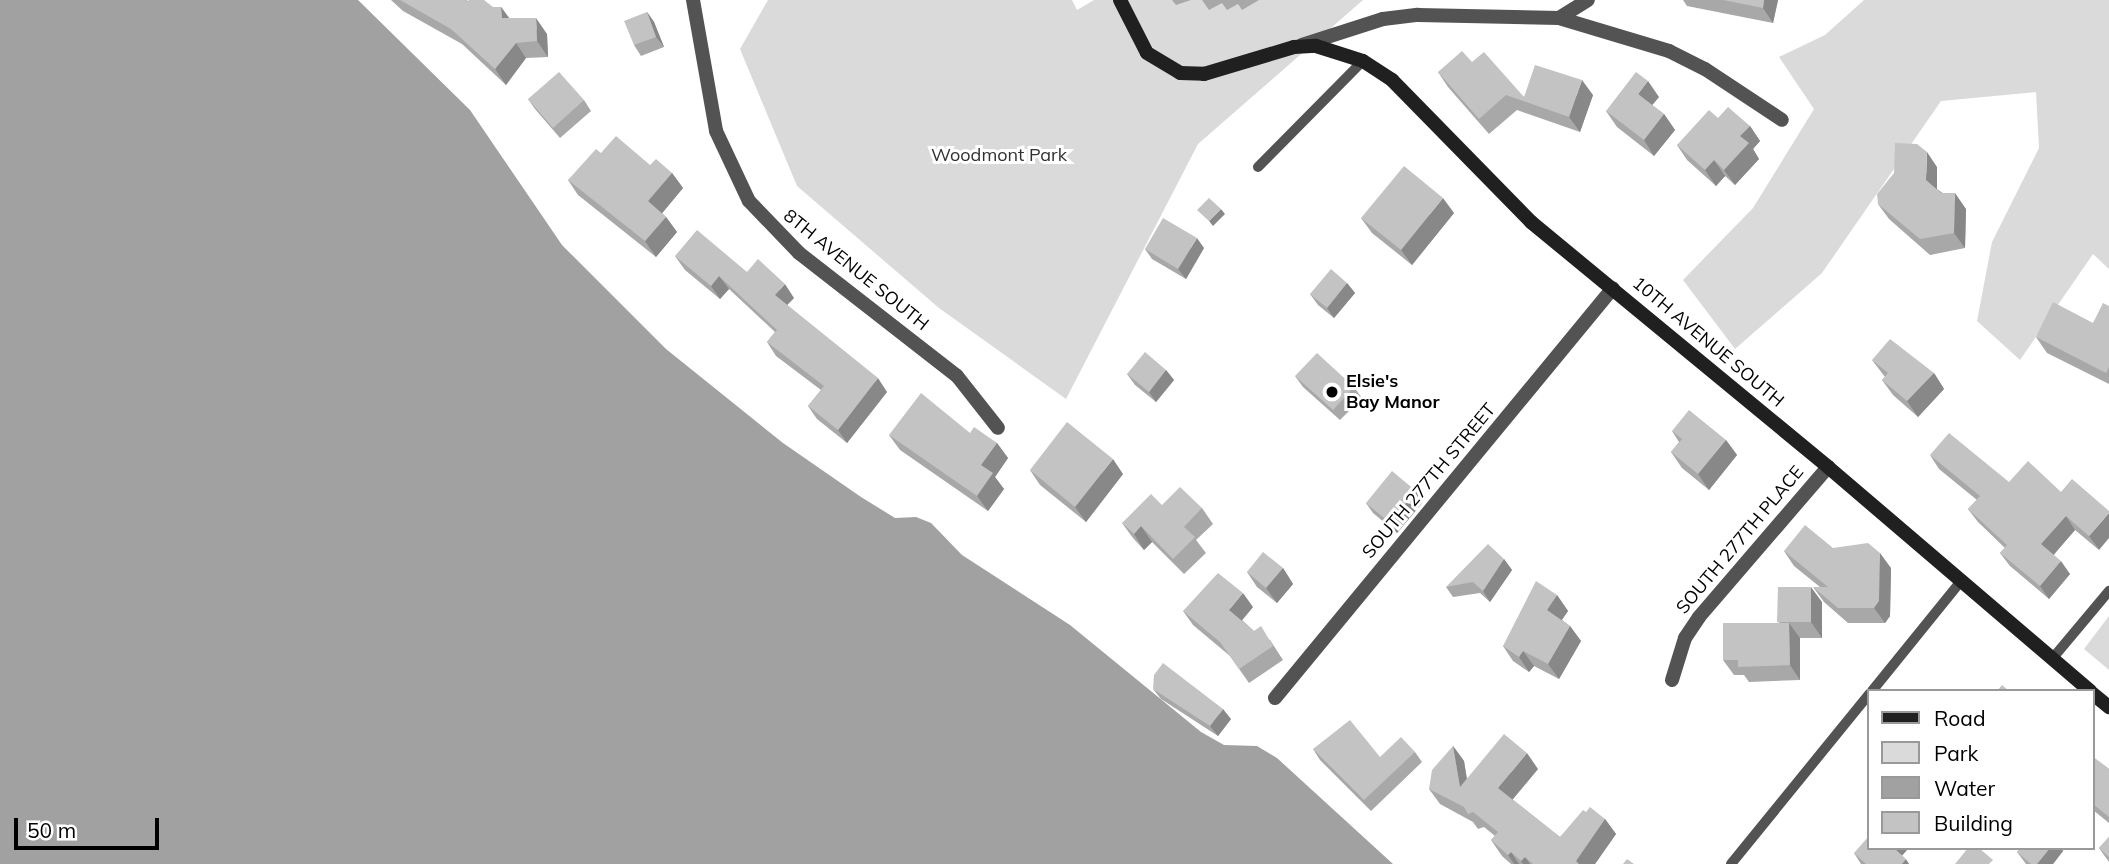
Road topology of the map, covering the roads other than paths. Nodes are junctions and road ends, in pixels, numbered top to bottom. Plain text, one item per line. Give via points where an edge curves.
1 (693, 0) edge
2 (1120, 0) edge
3 (1588, 0) edge
4 (1559, 18) junction
5 (1294, 47) junction
6 (1363, 61) junction
7 (1782, 120) dead end
8 (1258, 167) dead end
9 (1614, 288) junction
10 (998, 428) dead end
11 (1828, 467) junction
12 (1961, 581) junction
13 (2109, 591) edge
14 (2052, 659) junction
15 (1672, 680) dead end
16 (1873, 689) edge
17 (2086, 689) edge
18 (1868, 696) edge
19 (1275, 698) dead end
20 (1731, 864) edge

1 - 10 street, 8TH AVENUE SOUTH via 716,131 749,201 799,253 957,376
2 - 5 main road via 1147,53 1180,73 1221,71
3 - 4 street
4 - 5 street via 1488,13 1382,19
4 - 7 street via 1669,51
5 - 6 main road, 10TH AVENUE SOUTH via 1316,46
6 - 8 lane
6 - 9 main road, 10TH AVENUE SOUTH via 1407,93 1531,222
9 - 11 main road, 10TH AVENUE SOUTH
9 - 19 street, SOUTH 277TH STREET
11 - 12 main road, 10TH AVENUE SOUTH
11 - 15 street, SOUTH 277TH PLACE via 1699,617 1685,638
12 - 14 main road, 10TH AVENUE SOUTH
12 - 16 lane
13 - 14 lane
14 - 17 main road, 10TH AVENUE SOUTH
18 - 20 lane

